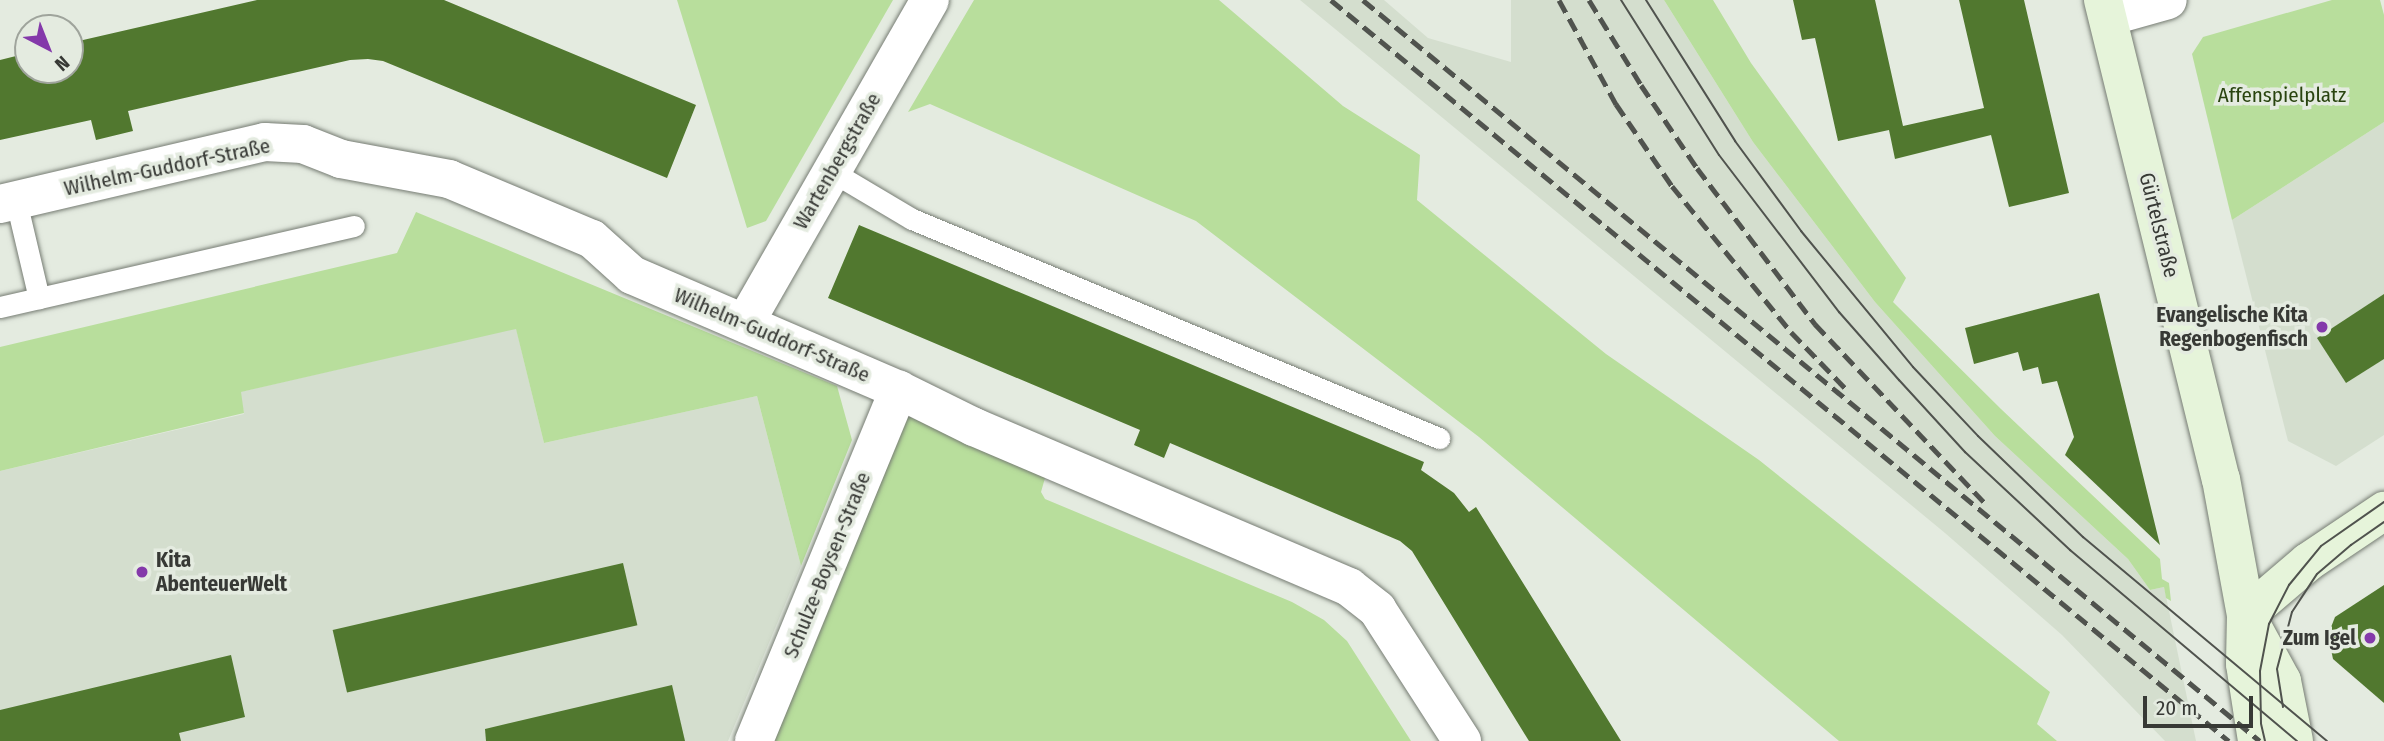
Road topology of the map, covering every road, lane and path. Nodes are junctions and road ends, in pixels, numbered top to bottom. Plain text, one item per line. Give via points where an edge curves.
1 (930, 0) edge
2 (2168, 0) edge
3 (2106, 9) edge
4 (831, 172) junction
5 (8, 203) edge
6 (354, 226) dead end
7 (39, 298) junction
8 (0, 307) edge
9 (745, 323) junction
10 (899, 390) junction
11 (1439, 438) dead end
12 (2384, 511) edge
13 (2246, 615) junction
14 (754, 741) edge
15 (1462, 741) edge
16 (2257, 741) edge
17 (2294, 741) edge

1 - 4 street, Wartenbergstraße
2 - 3 street
3 - 13 main road, Gürtelstraße via 2221,479
4 - 9 street, Wartenbergstraße
4 - 11 lane via 912,219
5 - 7 lane
5 - 9 street, Wilhelm-Guddorf-Straße via 265,142 303,145 341,159 449,179 592,239 632,275
6 - 7 lane
7 - 8 lane
9 - 10 street, Wilhelm-Guddorf-Straße
10 - 14 street, Schulze-Boysen-Straße
10 - 15 street, Wilhelm-Guddorf-Straße via 974,427 1349,587 1377,609
12 - 13 main road via 2292,574
13 - 16 main road, Gürtelstraße via 2245,664
13 - 17 main road, Gürtelstraße via 2282,681

